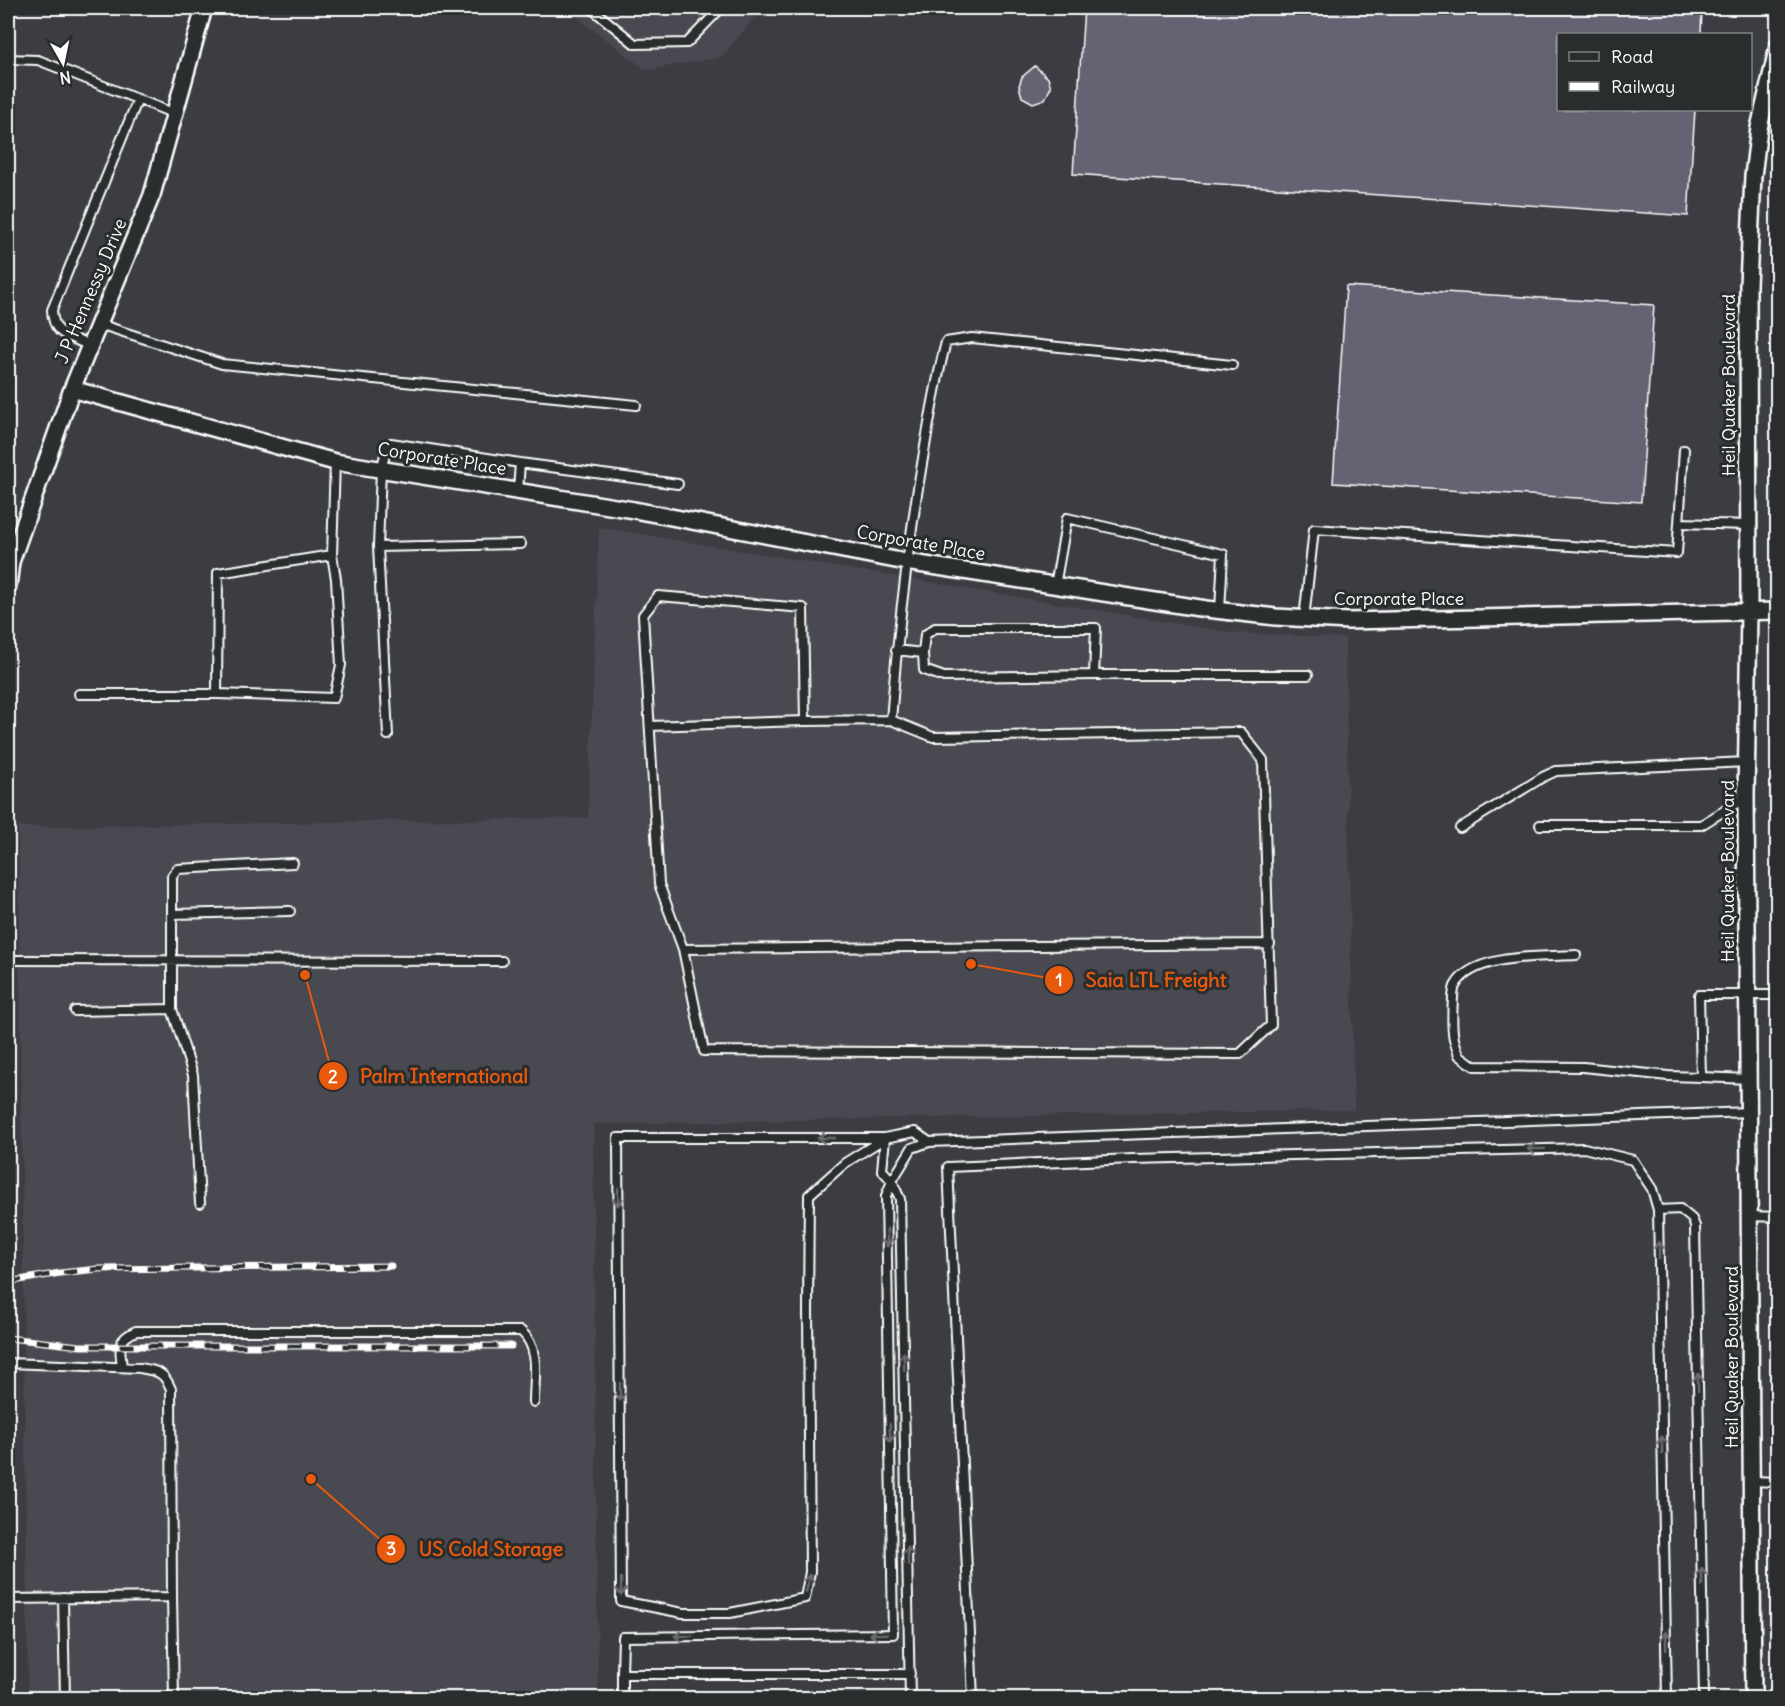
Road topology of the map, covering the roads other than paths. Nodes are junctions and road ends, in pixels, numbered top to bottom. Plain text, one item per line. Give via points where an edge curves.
1 (204, 8) edge
2 (591, 8) edge
3 (721, 8) edge
4 (1778, 46) edge
5 (8, 59) edge
6 (138, 99) junction
7 (175, 114) junction
8 (99, 324) junction
9 (90, 346) junction
10 (1232, 365) dead end
11 (72, 389) junction
12 (636, 405) dead end
13 (1684, 450) dead end
14 (336, 462) junction
15 (520, 463) junction
16 (381, 469) junction
17 (678, 484) dead end
18 (518, 491) junction
19 (1679, 523) junction
20 (1749, 525) junction
21 (521, 544) dead end
22 (12, 547) edge
23 (378, 547) junction
24 (332, 555) junction
25 (906, 562) junction
26 (8, 586) edge
27 (1055, 586) junction
28 (1220, 611) junction
29 (1778, 611) edge
30 (1749, 612) junction
31 (1304, 619) junction
32 (896, 650) junction
33 (923, 653) junction
34 (1094, 675) junction
35 (1308, 675) dead end
36 (79, 694) dead end
37 (217, 694) junction
38 (891, 720) junction
39 (805, 721) junction
40 (650, 726) junction
41 (388, 735) dead end
42 (1747, 762) junction
43 (1746, 797) junction
44 (1540, 825) dead end
45 (1461, 828) dead end
46 (293, 863) dead end
47 (290, 912) dead end
48 (172, 914) junction
49 (1270, 944) junction
50 (683, 949) junction
51 (1576, 955) dead end
52 (173, 959) junction
53 (8, 960) edge
54 (501, 961) dead end
55 (1749, 995) junction
56 (1778, 995) edge
57 (172, 1009) junction
58 (75, 1011) dead end
59 (1701, 1077) junction
60 (1749, 1079) junction
61 (1750, 1112) junction
62 (885, 1138) junction
63 (929, 1142) junction
64 (892, 1181) junction
65 (200, 1203) dead end
66 (1658, 1210) junction
67 (1750, 1216) junction
68 (1778, 1217) edge
69 (8, 1363) edge
70 (122, 1367) junction
71 (534, 1402) dead end
72 (1752, 1481) junction
73 (1778, 1482) edge
74 (172, 1597) junction
75 (63, 1598) junction
76 (8, 1599) edge
77 (622, 1674) junction
78 (910, 1674) junction
79 (65, 1698) edge
80 (174, 1698) edge
81 (622, 1698) edge
82 (910, 1698) edge
83 (974, 1698) edge
84 (1666, 1698) edge
85 (1704, 1698) edge
86 (1753, 1698) edge

1 - 7 street, J P Hennessy Drive
2 - 3 lane via 635,44 687,43
4 - 20 street, Heil Quaker Boulevard via 1759,128 1749,230
5 - 6 lane via 38,60
6 - 7 lane
6 - 9 lane via 52,310 56,330
7 - 8 street, J P Hennessy Drive via 152,195
8 - 9 street, J P Hennessy Drive
8 - 12 lane via 222,364
9 - 11 street, J P Hennessy Drive
10 - 25 lane via 972,338 946,342 934,387
11 - 14 street, Corporate Place
11 - 22 street, J P Hennessy Drive
13 - 19 lane
14 - 16 street, Corporate Place
14 - 24 lane
15 - 16 lane via 391,443
15 - 17 lane
15 - 18 lane
16 - 18 street, Corporate Place
16 - 23 lane
18 - 25 street, Corporate Place
19 - 20 lane
19 - 31 lane via 1677,552 1314,529
20 - 30 street, Heil Quaker Boulevard
21 - 23 lane
22 - 26 street, J P Hennessy Drive
23 - 41 lane
24 - 37 lane via 218,573
24 - 37 lane via 341,664 334,698
25 - 27 street, Corporate Place
25 - 32 lane
27 - 28 street, Corporate Place
27 - 28 lane via 1067,518 1223,555
28 - 31 street, Corporate Place
29 - 30 street, Corporate Place
30 - 31 street, Corporate Place via 1414,621
30 - 42 street, Heil Quaker Boulevard
32 - 33 lane
32 - 38 lane
33 - 34 lane via 924,670 944,677
33 - 34 lane via 925,635 935,628 1096,628
34 - 35 lane
36 - 37 lane
38 - 39 lane
38 - 49 lane via 933,737 1241,732 1263,760
39 - 40 lane
39 - 40 lane via 803,608 658,596 643,615
40 - 50 lane via 659,884
42 - 43 street, Heil Quaker Boulevard
42 - 45 lane via 1556,771
43 - 44 lane via 1701,825
43 - 55 street, Heil Quaker Boulevard
46 - 48 lane via 177,869 172,876
47 - 48 lane
48 - 52 lane
49 - 50 lane
49 - 50 lane via 1271,1026 1240,1054 704,1051
51 - 59 lane via 1510,959 1486,963 1468,972 1455,987 1453,1032 1459,1055 1474,1065 1583,1067
52 - 53 lane
52 - 54 lane
52 - 57 lane
55 - 56 lane
55 - 59 lane via 1699,995
55 - 60 street, Heil Quaker Boulevard
57 - 58 lane
57 - 65 lane via 193,1075
59 - 60 lane
60 - 61 street, Heil Quaker Boulevard
61 - 63 lane
61 - 67 street, Heil Quaker Boulevard
62 -> 62 lane via 618,1138 621,1601 683,1613 730,1613 805,1598 810,1572 809,1195 845,1163
62 - 63 lane via 915,1132
62 - 64 lane via 882,1170
63 - 64 lane via 912,1148
64 -> 77 lane via 886,1196 893,1634 623,1637
78 -> 64 lane via 900,1199
66 -> 83 lane via 1652,1189 1633,1160 1584,1148 948,1167
84 -> 66 lane
85 -> 66 lane via 1695,1226 1680,1209
67 - 68 lane
67 - 72 street, Heil Quaker Boulevard
69 - 70 lane
70 - 71 lane via 120,1346 124,1336 136,1331 520,1331 534,1349
70 - 74 lane via 166,1376 171,1389
72 - 73 lane
72 - 86 street, Heil Quaker Boulevard
74 - 75 lane
74 - 80 lane
75 - 76 lane
75 - 79 lane
77 - 78 lane
77 - 81 lane
78 - 82 lane

